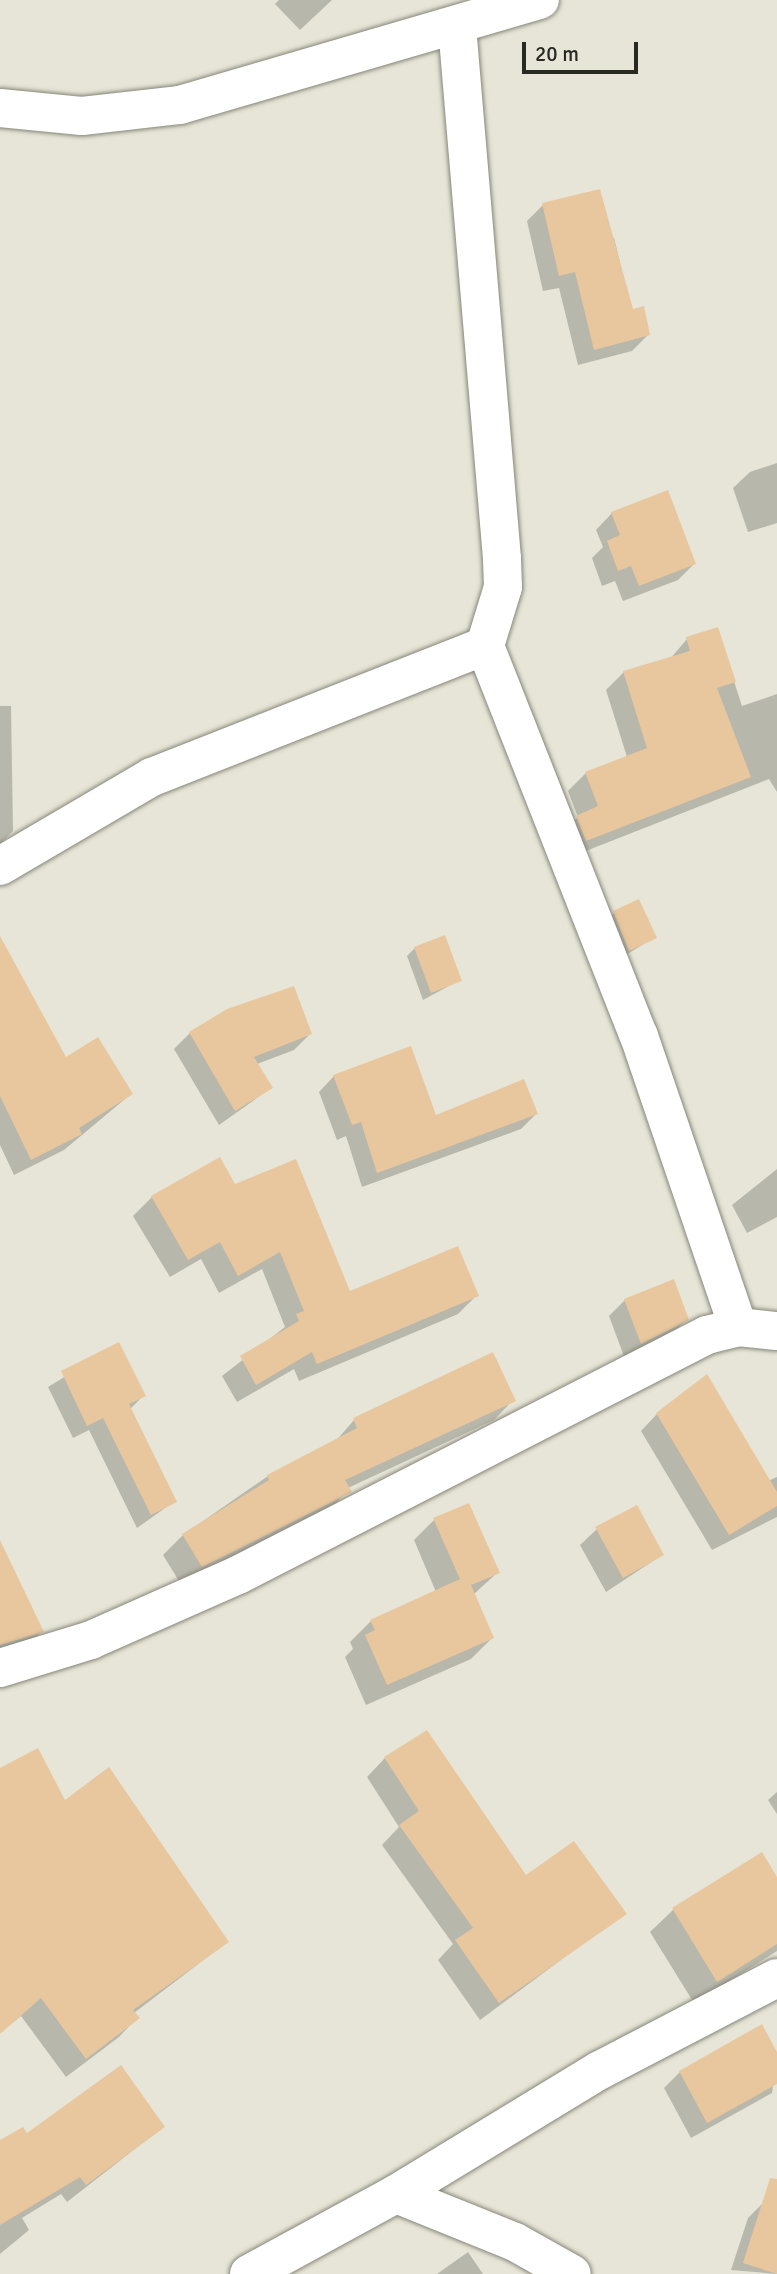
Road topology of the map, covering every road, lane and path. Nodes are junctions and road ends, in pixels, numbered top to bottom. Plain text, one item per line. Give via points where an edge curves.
1 (540, 0) edge
2 (457, 26) junction
3 (0, 108) edge
4 (485, 646) junction
5 (0, 866) edge
6 (738, 1327) junction
7 (777, 1331) edge
8 (0, 1668) edge
9 (777, 1978) edge
10 (396, 2194) junction
11 (249, 2274) edge
12 (572, 2274) edge

1 - 2 street
2 - 3 street via 180,105 82,116
2 - 4 street via 502,559 503,587
4 - 5 street via 152,777
4 - 6 street via 639,1036
6 - 7 street
6 - 8 street via 707,1335 586,1401 468,1452 238,1575 90,1640
9 - 10 street via 600,2070
10 - 11 street
10 - 12 street via 515,2242

